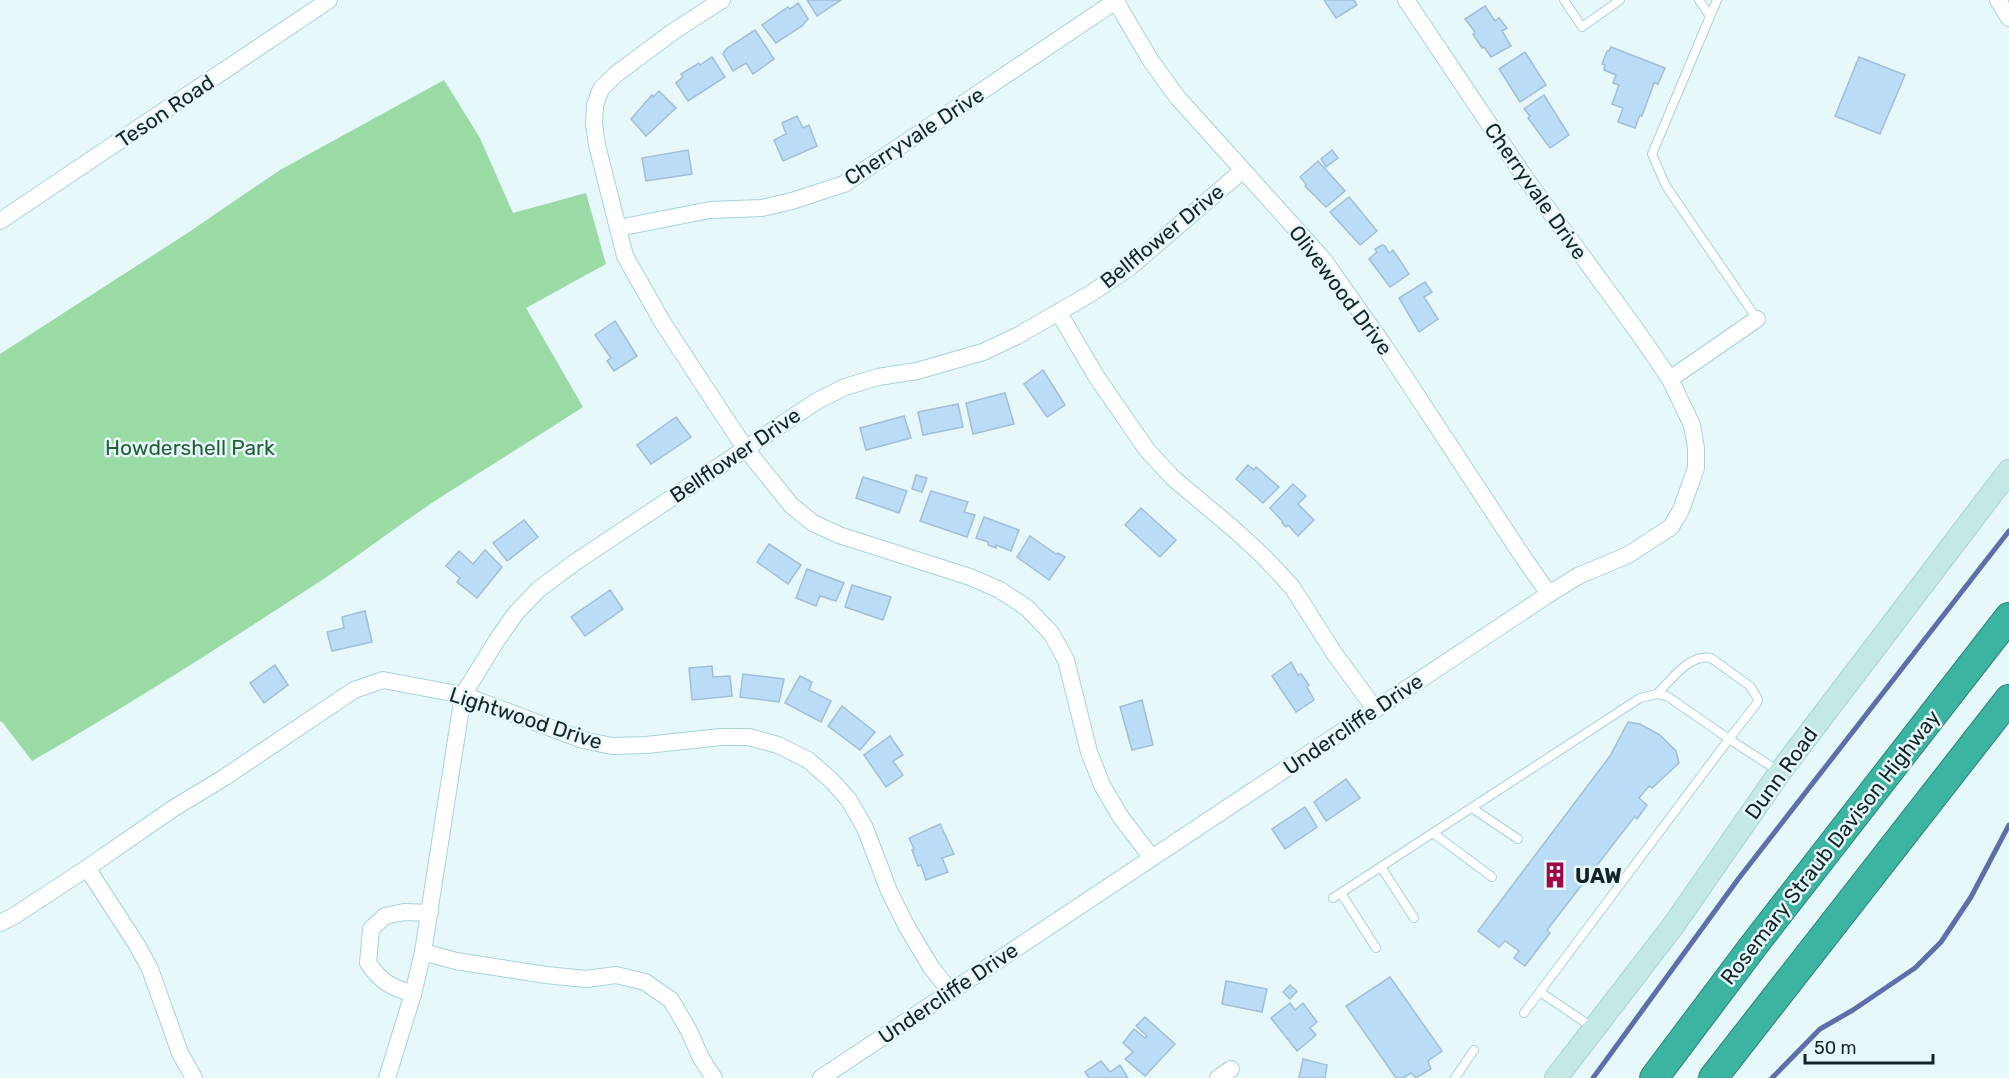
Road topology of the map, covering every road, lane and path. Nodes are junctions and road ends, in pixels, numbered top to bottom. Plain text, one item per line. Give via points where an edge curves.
1 (329, 0) edge
2 (722, 0) edge
3 (1116, 0) edge
4 (1406, 0) edge
5 (1564, 0) edge
6 (1620, 0) edge
7 (1700, 0) edge
8 (1717, 0) edge
9 (1998, 0) edge
10 (1710, 16) junction
11 (2009, 18) edge
12 (1242, 171) junction
13 (0, 221) edge
14 (618, 228) junction
15 (1059, 312) junction
16 (1757, 319) joint
17 (1670, 379) junction
18 (745, 448) junction
19 (2009, 471) edge
20 (1550, 594) junction
21 (2009, 617) edge
22 (1657, 694) junction
23 (463, 695) junction
24 (2009, 699) edge
25 (1375, 709) junction
26 (1729, 739) junction
27 (1780, 772) junction
28 (1472, 808) junction
29 (1433, 833) junction
30 (1518, 839) dead end
31 (1152, 858) junction
32 (1381, 867) junction
33 (87, 868) junction
34 (1492, 877) dead end
35 (430, 913) junction
36 (1414, 918) dead end
37 (0, 923) edge
38 (1376, 948) dead end
39 (423, 952) junction
40 (950, 991) junction
41 (1540, 992) junction
42 (413, 994) junction
43 (1524, 1013) dead end
44 (1594, 1028) junction
45 (1474, 1050) dead end
46 (194, 1078) edge
47 (387, 1078) edge
48 (714, 1078) edge
49 (821, 1078) edge
50 (1455, 1078) edge
51 (1556, 1078) edge
52 (1654, 1078) edge
53 (1713, 1078) edge

1 - 13 street, Teson Road
2 - 14 street via 666,37 602,89 595,105 594,124
3 - 12 street, Olivewood Drive via 1151,61 1178,98
3 - 14 street, Cherryvale Drive via 844,184 762,208 710,210
4 - 17 street, Cherryvale Drive via 1532,189
5 - 6 lane via 1582,27
7 - 10 lane
8 - 10 lane
9 - 11 street
10 - 16 lane via 1652,154 1666,186
12 - 15 street, Bellflower Drive via 1129,268
12 - 20 street, Olivewood Drive via 1323,259
14 - 18 street via 625,256 639,283
15 - 18 street, Bellflower Drive via 983,352 845,387
15 - 25 street via 1096,376 1147,450 1173,478 1264,556 1292,587
16 - 17 street
17 - 20 street, Undercliffe Drive via 1692,425 1696,448 1696,468 1681,510 1671,527 1652,540
18 - 23 street, Bellflower Drive via 538,589 497,639
18 - 31 street via 791,505 813,523 970,577 1027,608 1051,633 1066,660 1089,752 1102,785
19 - 27 street, Dunn Road
20 - 25 street, Undercliffe Drive
21 - 52 highway, Rosemary Straub Davison Highway
22 - 26 lane via 1667,696
22 - 26 lane via 1693,660 1711,658 1750,686 1758,699
22 - 28 lane via 1640,698
23 - 33 street, Lightwood Drive via 382,680 354,690
23 - 35 street, Bellflower Drive
23 - 40 street, Lightwood Drive via 583,740 612,746 749,737 778,745 808,760 849,800 907,927
24 - 53 highway
25 - 31 street, Undercliffe Drive
26 - 27 lane
26 - 41 lane
27 - 44 street, Dunn Road via 1673,926
28 - 29 lane
28 - 30 lane
29 - 32 lane
29 - 34 lane
31 - 40 street, Undercliffe Drive
32 - 36 lane
32 - 38 lane via 1337,896
33 - 37 street, Lightwood Drive
33 - 46 street via 150,969 180,1053
35 - 39 street, Bellflower Drive
35 - 42 street via 385,916 371,929 368,963 393,988
39 - 42 street, Bellflower Drive
39 - 48 street via 546,975 586,979 616,975 645,982 671,1000
40 - 49 street, Undercliffe Drive
41 - 43 lane
41 - 44 lane
42 - 47 street, Bellflower Drive
44 - 51 street, Dunn Road
45 - 50 lane

